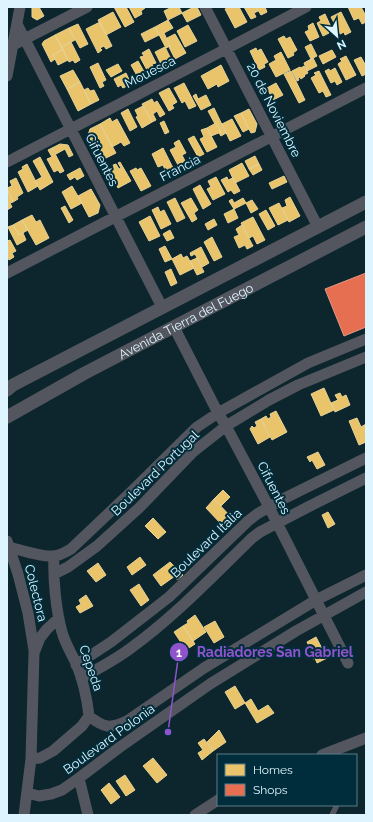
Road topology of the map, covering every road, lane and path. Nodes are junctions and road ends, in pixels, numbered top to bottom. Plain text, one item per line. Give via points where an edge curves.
1 (20, 7) edge
2 (87, 7) edge
3 (205, 7) edge
4 (306, 7) edge
5 (17, 24) junction
6 (25, 39) junction
7 (14, 45) junction
8 (227, 49) junction
9 (7, 76) edge
10 (366, 88) edge
11 (70, 129) junction
12 (272, 137) junction
13 (7, 162) edge
14 (366, 202) edge
15 (115, 217) junction
16 (318, 227) junction
17 (366, 227) edge
18 (7, 273) edge
19 (162, 307) junction
20 (174, 327) junction
21 (366, 339) edge
22 (366, 357) edge
23 (7, 390) edge
24 (218, 413) junction
25 (7, 417) edge
26 (226, 426) junction
27 (366, 458) edge
28 (366, 478) edge
29 (269, 507) junction
30 (277, 524) junction
31 (8, 544) edge
32 (54, 556) junction
33 (54, 574) junction
34 (366, 575) edge
35 (366, 592) edge
36 (316, 600) junction
37 (324, 616) junction
38 (59, 618) junction
39 (34, 653) junction
40 (348, 663) dead end
41 (76, 665) junction
42 (81, 678) junction
43 (89, 716) junction
44 (366, 738) edge
45 (327, 754) edge
46 (31, 758) junction
47 (79, 778) junction
48 (27, 793) junction
49 (217, 801) edge
50 (24, 815) edge
51 (88, 815) edge
52 (195, 815) edge

1 - 5 street
2 - 6 street
3 - 8 street, 20 de Noviembre
4 - 8 street, Mouesca
5 - 6 street, Cifuentes
5 - 7 street
6 - 7 street
6 - 11 street, Cifuentes
7 - 9 street
8 - 11 street, Mouesca
8 - 12 street, 20 de Noviembre
10 - 12 street, Francia
11 - 13 street, Mouesca
11 - 15 street, Cifuentes
12 - 15 street, Francia
12 - 16 street, 20 de Noviembre
14 - 16 street, Avenida Tierra del Fuego
15 - 18 street, Francia
15 - 19 street, Cifuentes
16 - 19 street, Avenida Tierra del Fuego
17 - 20 street, Avenida Tierra del Fuego
19 - 23 street, Avenida Tierra del Fuego
20 - 24 street, Cifuentes
20 - 25 street, Avenida Tierra del Fuego via 84,373
21 - 24 street, Boulevard Portugal via 308,363
22 - 26 street, Boulevard Portugal via 298,385
24 - 26 street, Cifuentes
24 - 32 street, Boulevard Portugal via 197,427 71,549
26 - 29 street, Cifuentes
26 - 33 street, Boulevard Portugal via 193,452 139,508 97,546
27 - 29 street, Boulevard Italia
28 - 30 street
29 - 30 street, Cifuentes
29 - 41 street, Boulevard Italia via 248,521 169,597 111,642
30 - 36 street, Cifuentes
30 - 42 street via 252,538 152,632 130,649
31 - 32 street via 44,556
31 - 39 street, Colectora via 28,613
32 - 33 street, Cepeda
33 - 38 street, Cepeda
34 - 36 street, Boulevard Polonia
35 - 37 street, Boulevard Polonia
36 - 37 street, Cifuentes
36 - 43 street, Boulevard Polonia via 204,668 127,721 117,726 106,726
37 - 40 street, Cifuentes
37 - 47 street, Boulevard Polonia via 210,684
38 - 39 street via 40,638
38 - 41 street, Cepeda
39 - 46 street
41 - 42 street, Cepeda
42 - 43 street, Cepeda
43 - 46 street via 82,726 53,751 40,758
44 - 45 street
46 - 48 street
47 - 48 street, Boulevard Polonia via 51,794 39,796
47 - 51 street
48 - 50 street
49 - 52 street

